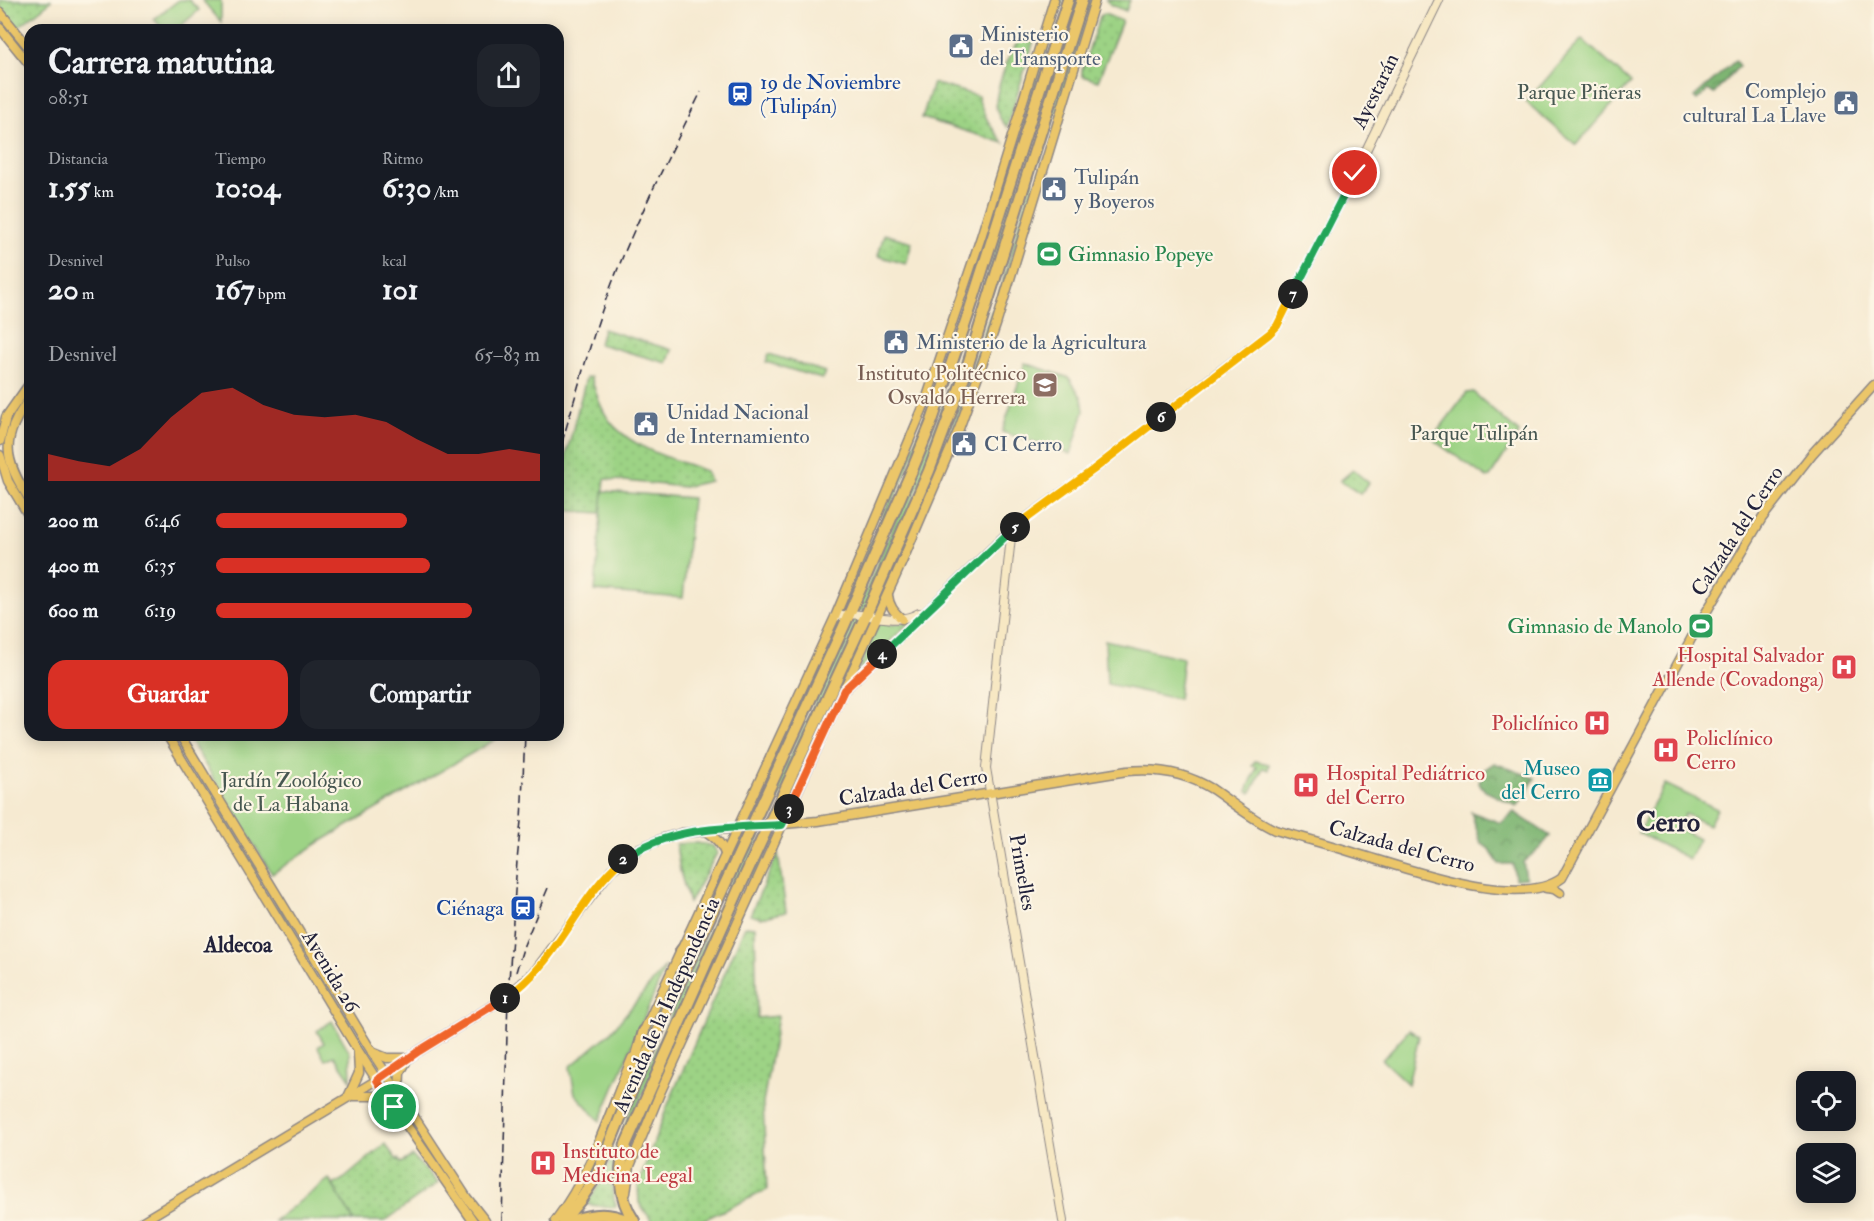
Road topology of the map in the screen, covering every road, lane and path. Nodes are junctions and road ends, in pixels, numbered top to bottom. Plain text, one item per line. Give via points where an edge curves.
1 (1054, 0) edge
2 (1068, 0) edge
3 (1082, 0) edge
4 (1095, 0) edge
5 (1439, 0) edge
6 (0, 12) edge
7 (0, 28) edge
8 (24, 42) edge
9 (24, 58) edge
10 (970, 309) junction
11 (983, 312) junction
12 (1874, 385) edge
13 (24, 392) edge
14 (24, 406) edge
15 (0, 441) edge
16 (0, 455) edge
17 (24, 491) edge
18 (24, 508) edge
19 (1012, 528) junction
20 (888, 593) junction
21 (929, 607) junction
22 (849, 614) junction
23 (871, 616) junction
24 (836, 617) junction
25 (902, 619) junction
26 (844, 690) junction
27 (171, 741) edge
28 (184, 741) edge
29 (991, 793) junction
30 (782, 825) junction
31 (751, 826) junction
32 (769, 826) junction
33 (737, 827) junction
34 (705, 831) junction
35 (725, 854) junction
36 (1540, 888) junction
37 (1560, 893) dead end
38 (710, 916) junction
39 (681, 951) junction
40 (644, 1031) junction
41 (357, 1049) junction
42 (372, 1052) junction
43 (409, 1058) junction
44 (387, 1074) junction
45 (377, 1080) junction
46 (399, 1093) junction
47 (348, 1097) junction
48 (625, 1106) junction
49 (394, 1107) junction
50 (626, 1205) junction
51 (143, 1221) edge
52 (472, 1221) edge
53 (485, 1221) edge
54 (555, 1221) edge
55 (563, 1221) edge
56 (571, 1221) edge
57 (627, 1221) edge
58 (634, 1221) edge
59 (1063, 1221) edge

1 - 24 main road via 925,403
2 - 10 highway
3 - 11 highway, Avenida de la Independencia
4 - 20 main road via 984,363
5 - 19 main road, Ayestarán via 1277,326
6 - 8 main road
7 - 9 main road
10 - 11 highway via 977,304
10 - 22 highway via 932,421
11 - 23 highway, Avenida de la Independencia via 965,374
12 - 36 main road, Calzada del Cerro via 1762,518 1698,626 1562,878
13 - 15 main road via 6,417
14 - 17 main road via 13,421 7,449 14,475
16 - 18 main road via 8,481
19 - 21 main road
19 - 29 main road, Primelles via 987,751
20 - 23 main road
20 - 25 main road via 888,602
21 - 25 main road
21 - 26 main road
22 - 23 main road
22 - 24 main road
22 - 31 highway
23 - 25 main road
23 - 26 main road
23 - 32 highway, Avenida de la Independencia
24 - 33 main road
26 - 30 main road
27 - 41 main road, Avenida 26
28 - 42 main road, Avenida 26
29 - 30 main road, Calzada del Cerro
29 - 36 main road, Calzada del Cerro via 1127,771 1176,773 1206,786 1275,830 1457,882 1511,889
29 - 59 main road, Primelles
30 - 32 main road, Calzada del Cerro
30 - 50 main road, Avenida de la Independencia via 627,1175
31 - 32 main road, Calzada del Cerro
31 - 33 main road, Calzada del Cerro
31 - 38 highway
32 - 50 highway, Avenida de la Independencia via 630,1134 620,1178
33 - 34 main road, Calzada del Cerro
33 - 35 main road
34 - 35 main road via 718,841
34 - 43 main road, Calzada del Cerro via 664,837 621,860 535,971 513,993
35 - 39 main road
36 - 37 main road
38 - 39 highway
38 - 48 highway
39 - 40 main road
40 - 48 highway
40 - 54 main road via 586,1171
41 - 45 main road, Avenida 26
41 - 47 main road via 359,1073
42 - 43 main road via 387,1058
42 - 44 main road, Avenida 26
43 - 44 main road, Calzada del Cerro
43 - 46 main road via 400,1073
44 - 45 main road, Calzada del Cerro
44 - 46 main road, Avenida 26
45 - 47 main road, Calzada del Cerro
45 - 49 main road, Avenida 26
46 - 53 main road, Avenida 26
47 - 49 main road via 375,1096
47 - 51 main road, Calzada del Cerro
48 - 55 highway via 597,1175
49 - 52 main road, Avenida 26
50 - 58 highway, Avenida de la Independencia
56 - 57 highway via 601,1214

